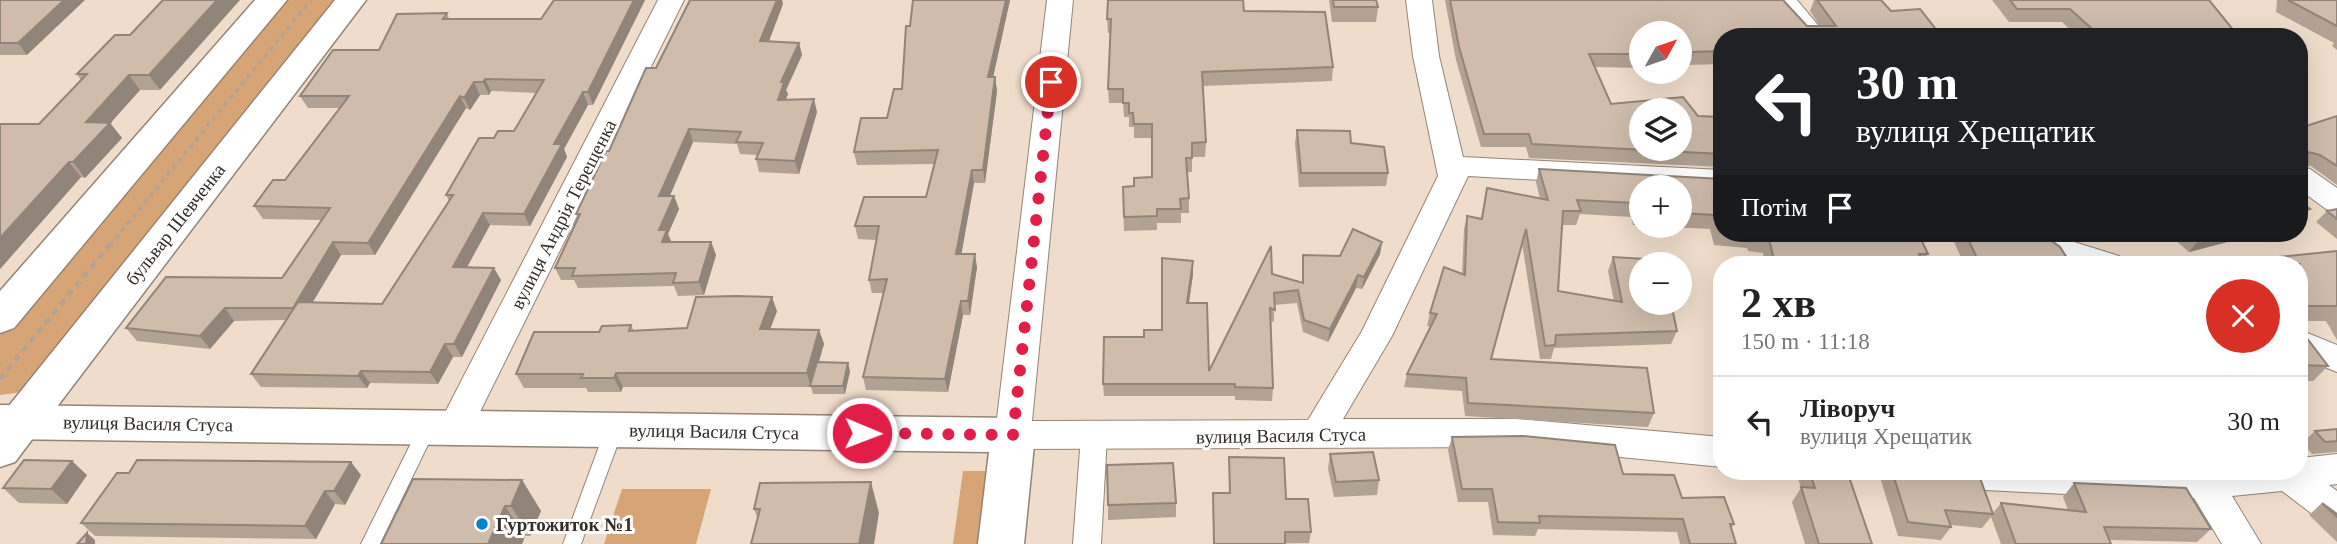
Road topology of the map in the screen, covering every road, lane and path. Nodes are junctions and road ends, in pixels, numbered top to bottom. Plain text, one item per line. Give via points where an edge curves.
1 (272, 0) edge
2 (311, 0) edge
3 (351, 0) edge
4 (671, 0) edge
5 (1060, 0) edge
6 (1419, 0) edge
7 (1783, 0) edge
8 (1807, 28) edge
9 (1453, 166) junction
10 (1713, 179) edge
11 (2308, 182) edge
12 (2337, 202) edge
13 (2046, 242) edge
14 (2066, 256) edge
15 (0, 318) edge
16 (2308, 346) edge
17 (2337, 359) edge
18 (0, 379) edge
19 (441, 428) junction
20 (614, 430) junction
21 (7, 431) edge
22 (1013, 435) junction
23 (1094, 436) junction
24 (1324, 436) junction
25 (1713, 451) edge
26 (2337, 469) edge
27 (2308, 472) edge
28 (2075, 480) edge
29 (2148, 480) edge
30 (2203, 480) edge
31 (2295, 480) edge
32 (2337, 512) edge
33 (370, 544) edge
34 (572, 544) edge
35 (1000, 544) edge
36 (1087, 544) edge
37 (2242, 544) edge

1 - 15 main road
2 - 18 path
3 - 21 main road, бульвар Шевченка
4 - 19 street, вулиця Андрія Терещенка
5 - 22 street
6 - 9 street via 1443,141
7 - 8 street
9 - 10 street
9 - 24 street via 1451,184 1385,317 1326,418
11 - 12 street
13 - 14 street
16 - 17 street
19 - 20 main road, вулиця Василя Стуса
19 - 21 main road, вулиця Василя Стуса
19 - 33 lane
20 - 22 main road, вулиця Василя Стуса
20 - 34 lane
22 - 23 street, вулиця Василя Стуса
22 - 35 main road
23 - 24 street, вулиця Василя Стуса
23 - 36 street
24 - 25 street, вулиця Василя Стуса via 1519,433
26 - 27 street
28 - 29 street
30 - 37 street
31 - 32 street

